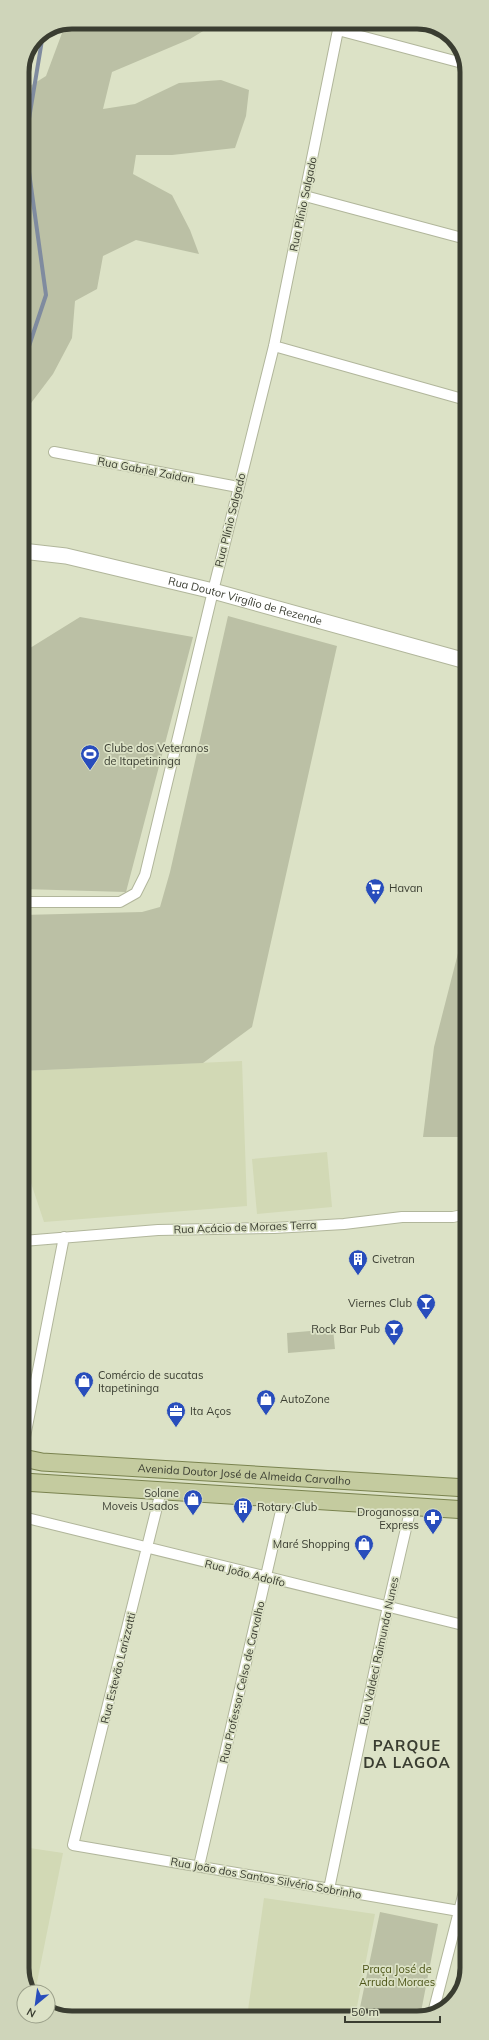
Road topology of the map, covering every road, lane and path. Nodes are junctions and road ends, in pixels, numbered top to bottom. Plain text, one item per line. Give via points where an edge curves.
1 (459, 62) edge
2 (305, 196) junction
3 (460, 237) edge
4 (274, 346) junction
5 (460, 398) edge
6 (54, 452) dead end
7 (238, 487) junction
8 (29, 552) edge
9 (213, 591) junction
10 (460, 659) edge
11 (29, 902) edge
12 (460, 1216) edge
13 (64, 1237) junction
14 (29, 1240) edge
15 (29, 1417) edge
16 (29, 1459) edge
17 (29, 1482) edge
18 (460, 1488) edge
19 (161, 1491) junction
20 (284, 1498) junction
21 (411, 1507) junction
22 (460, 1510) edge
23 (29, 1518) edge
24 (148, 1548) junction
25 (265, 1578) junction
26 (388, 1606) junction
27 (460, 1624) edge
28 (73, 1845) joint
29 (199, 1866) junction
30 (329, 1889) junction
31 (460, 1907) edge
32 (459, 1911) junction
33 (435, 2007) edge

1 - 2 street, Rua Plínio Salgado via 338,30
2 - 3 street
2 - 4 street, Rua Plínio Salgado
4 - 5 street
4 - 7 street, Rua Plínio Salgado
6 - 7 street, Rua Gabriel Zaidan
7 - 9 street, Rua Plínio Salgado
8 - 9 street, Rua Doutor Virgílio de Rezende via 66,556
9 - 10 street, Rua Doutor Virgílio de Rezende
9 - 11 street, Rua Plínio Salgado via 146,875 136,893 120,902
12 - 13 street, Rua Acácio de Moraes Terra via 402,1217 312,1226 158,1230
13 - 14 street, Rua Acácio de Moraes Terra
13 - 15 street
16 - 18 main road, Avenida Doutor José de Almeida Carvalho
17 - 19 main road, Avenida Doutor José de Almeida Carvalho
19 - 20 main road, Avenida Doutor José de Almeida Carvalho
19 - 24 street, Rua Estevão Larizzatti
20 - 21 main road, Avenida Doutor José de Almeida Carvalho
20 - 25 street, Rua Professor Celso de Carvalho
21 - 22 main road, Avenida Doutor José de Almeida Carvalho
21 - 26 street, Rua Valdeci Raimunda Nunes
23 - 24 street, Rua João Adolfo
24 - 25 street, Rua João Adolfo
24 - 28 street, Rua Estevão Larizzatti
25 - 26 street, Rua João Adolfo
25 - 29 street, Rua Professor Celso de Carvalho
26 - 27 street, Rua João Adolfo
26 - 30 street, Rua Valdeci Raimunda Nunes
28 - 29 street, Rua João dos Santos Silvério Sobrinho
29 - 30 street, Rua João dos Santos Silvério Sobrinho
30 - 32 street, Rua João dos Santos Silvério Sobrinho
31 - 32 street
32 - 33 street

